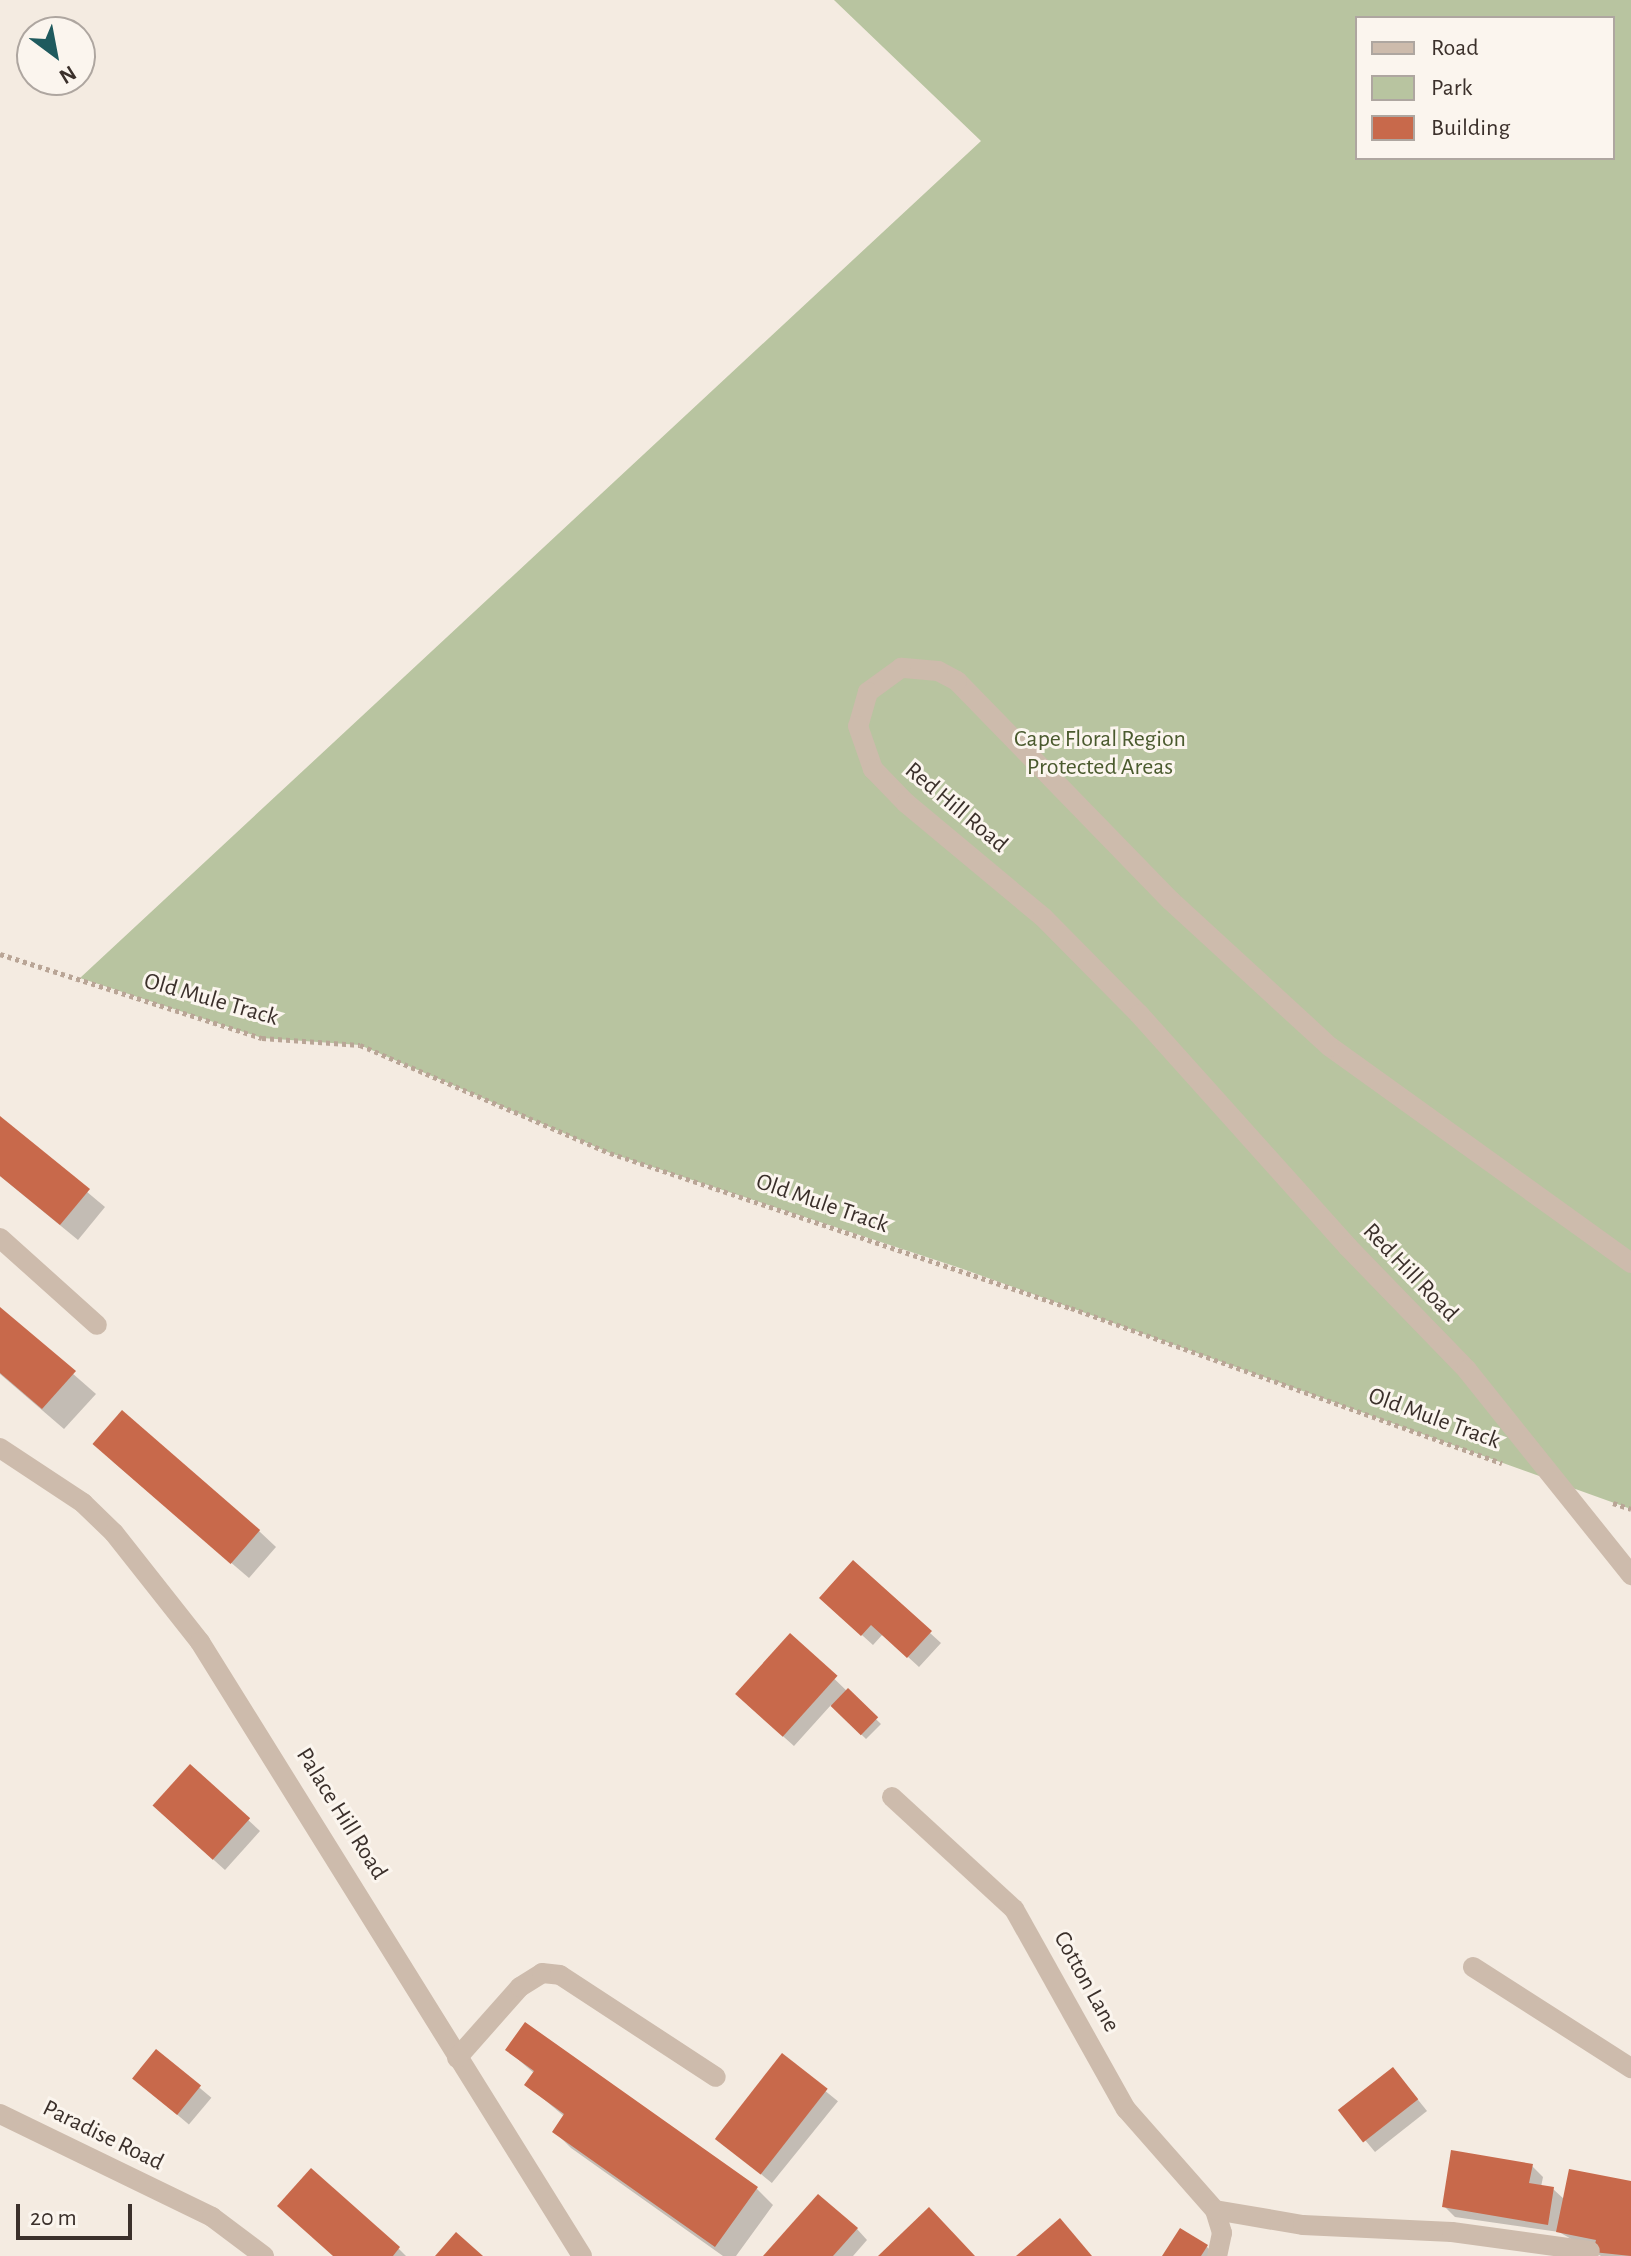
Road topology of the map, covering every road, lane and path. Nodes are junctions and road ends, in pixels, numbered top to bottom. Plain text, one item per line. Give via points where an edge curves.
1 (0, 954) edge
2 (0, 1238) edge
3 (1631, 1263) edge
4 (97, 1325) dead end
5 (0, 1448) edge
6 (1510, 1466) dead end
7 (1563, 1485) junction
8 (1631, 1509) edge
9 (1631, 1575) edge
10 (892, 1797) dead end
11 (1473, 1967) dead end
12 (457, 2058) junction
13 (1631, 2068) edge
14 (716, 2077) dead end
15 (0, 2114) edge
16 (1215, 2210) junction
17 (1590, 2251) dead end
18 (264, 2256) edge
19 (582, 2256) edge
20 (1217, 2256) edge

1 - 6 path, Old Mule Track via 262,1038 360,1045 610,1153 1071,1308
2 - 4 street
3 - 7 street, Red Hill Road via 1330,1047 1171,901 957,681 938,671 901,668 868,692 858,726 873,769 1043,917 1139,1014 1338,1236 1467,1370
5 - 12 street, Palace Hill Road via 83,1503 148,1572 250,1715
7 - 8 path
7 - 9 street, Red Hill Road
10 - 16 street, Cotton Lane via 1014,1909 1126,2109
11 - 13 street
12 - 14 street via 520,1987 542,1973 560,1975
12 - 19 street, Palace Hill Road
15 - 18 street, Paradise Road via 212,2217
16 - 17 street via 1303,2225 1452,2232
16 - 20 street via 1222,2233

